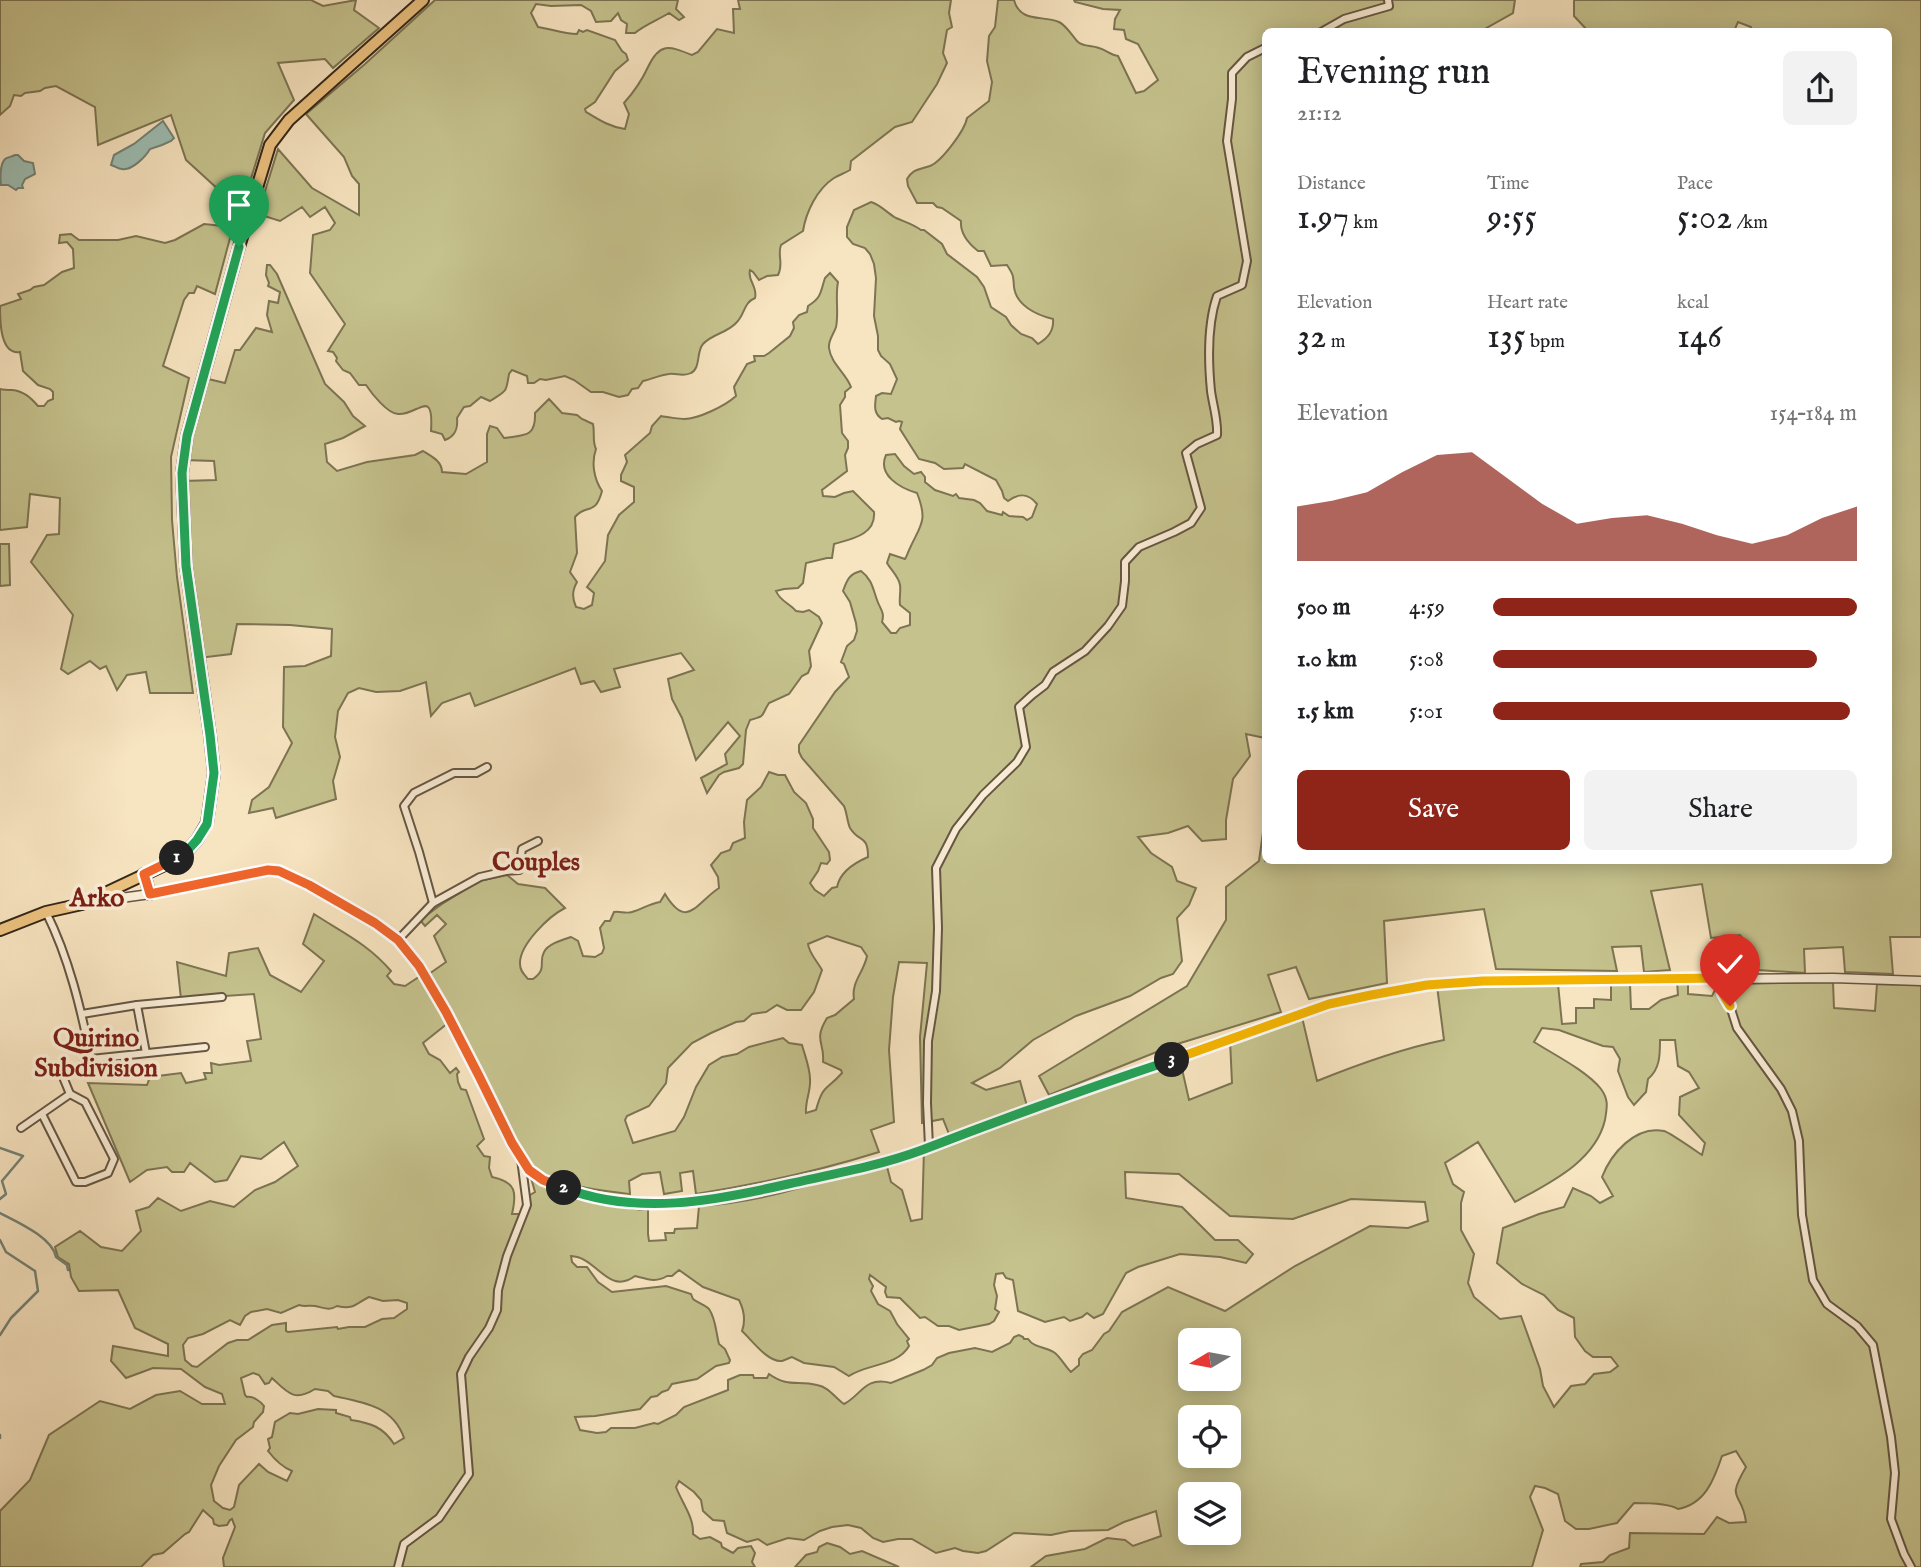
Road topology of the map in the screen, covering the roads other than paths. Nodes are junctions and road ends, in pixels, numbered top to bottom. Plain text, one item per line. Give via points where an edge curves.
1 (423, 0) edge
2 (1388, 0) edge
3 (1328, 28) edge
4 (1262, 50) edge
5 (487, 767) dead end
6 (538, 841) dead end
7 (144, 874) junction
8 (150, 894) junction
9 (433, 902) junction
10 (82, 904) junction
11 (46, 912) junction
12 (0, 930) edge
13 (398, 940) junction
14 (1720, 978) junction
15 (1921, 981) edge
16 (222, 997) dead end
17 (137, 1005) junction
18 (82, 1014) junction
19 (205, 1047) dead end
20 (146, 1054) junction
21 (92, 1059) junction
22 (70, 1094) junction
23 (42, 1114) junction
24 (21, 1128) dead end
25 (929, 1146) junction
26 (521, 1157) junction
27 (398, 1567) edge
28 (1911, 1567) edge

1 - 7 main road via 289,120 270,145 190,423 182,473 186,566 214,773 207,824 186,852
2 - 3 street via 1389,6
4 - 25 street via 1232,73 1227,141 1247,261 1242,285 1217,296 1211,312 1209,368 1217,435 1186,453 1201,508 1191,523 1139,547 1125,562 1122,606 1084,651 1053,672 1019,707 1026,747 956,829 936,868 938,928 928,1054
5 - 9 street via 476,773 454,773 414,793 404,806
6 - 9 street via 522,849 519,870 480,877
7 - 8 main road
7 - 10 main road
8 - 10 street
8 - 13 street via 279,871 330,896
9 - 13 street
10 - 11 main road
11 - 12 main road
11 - 18 street
13 - 26 street via 446,1012
14 - 15 street
14 - 25 street via 1483,981 1371,995 1329,1004
14 - 28 street via 1737,1028 1792,1111 1799,1141 1801,1215 1813,1280 1827,1304 1857,1326 1873,1345 1895,1473 1891,1519
16 - 17 street
17 - 18 street
17 - 20 street
18 - 21 street
19 - 20 street
20 - 21 street
21 - 22 street via 63,1077
22 - 23 street
22 - 23 street via 85,1102 114,1159 108,1173 76,1182
23 - 24 street
25 - 26 street via 863,1168 749,1193 640,1205 567,1190 529,1170
26 - 27 street via 527,1205 507,1256 497,1310 461,1374 470,1474 439,1518 404,1544

